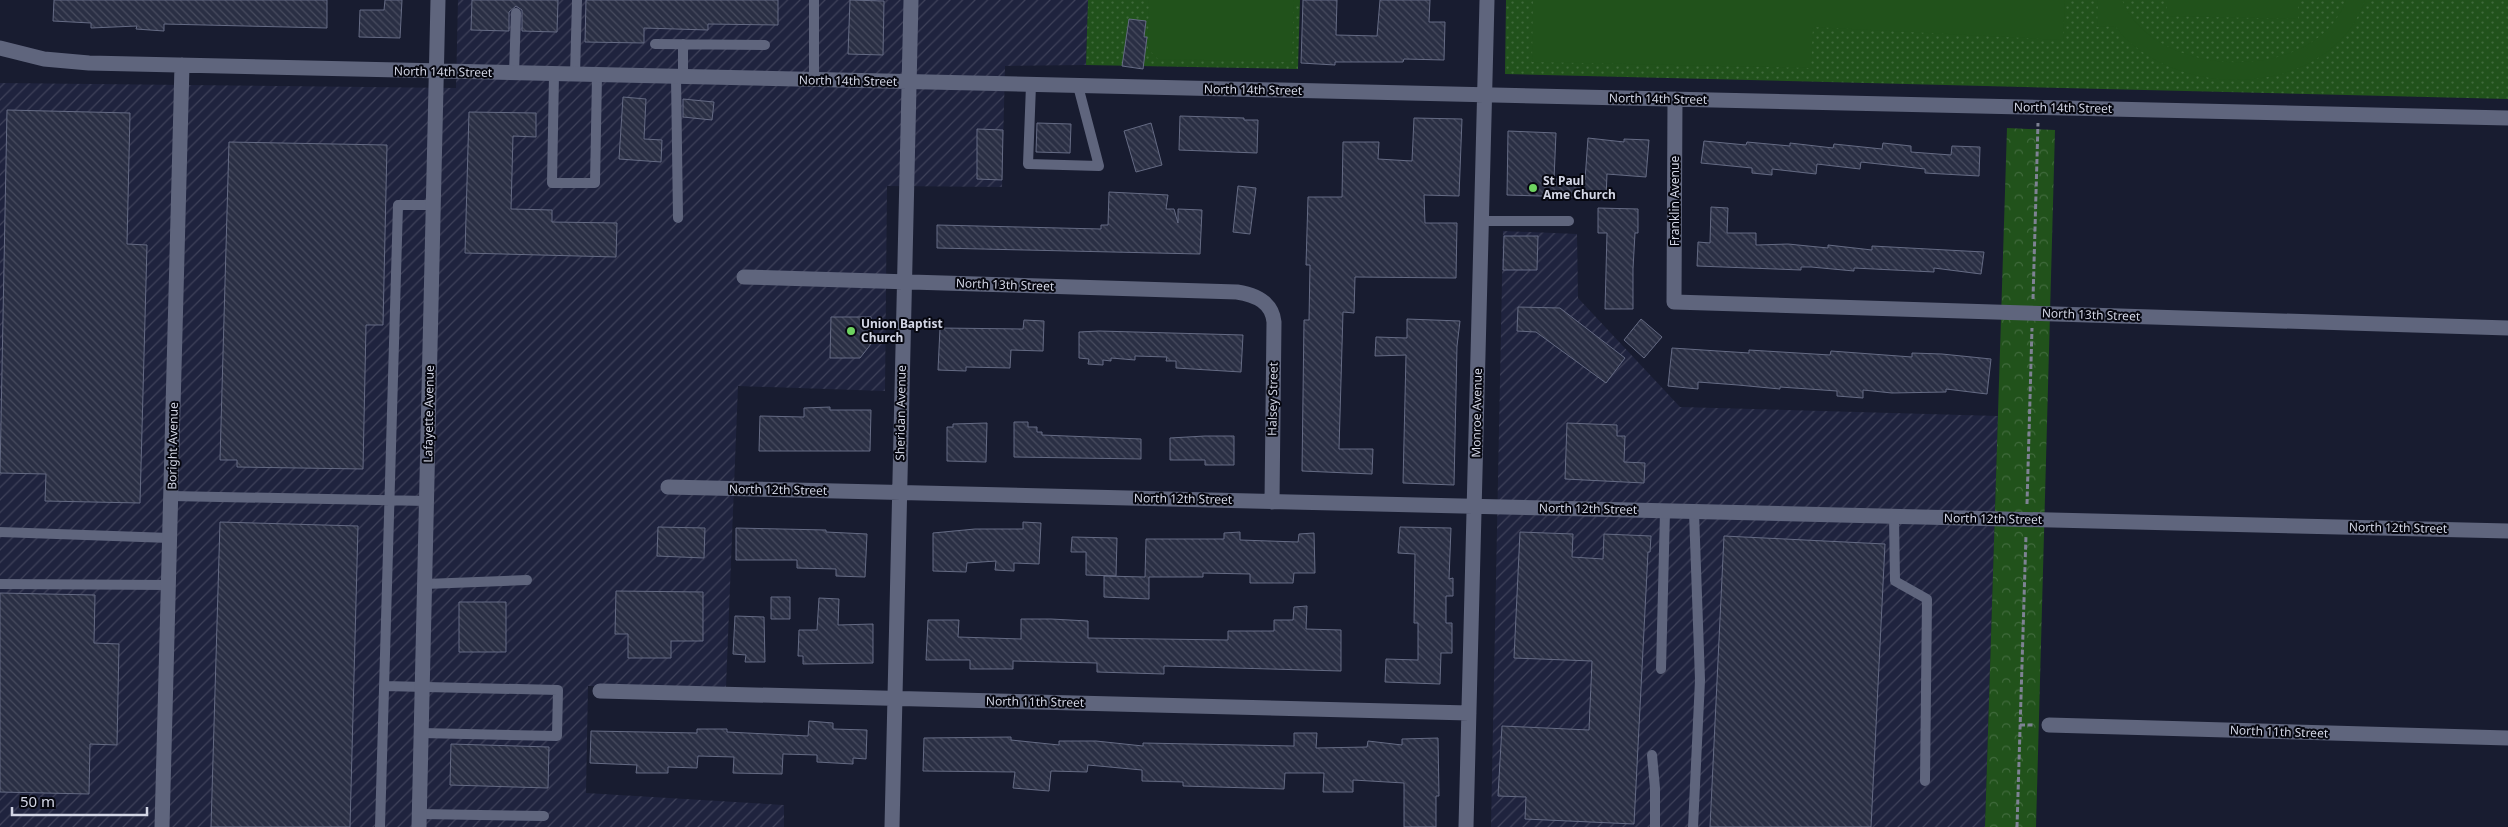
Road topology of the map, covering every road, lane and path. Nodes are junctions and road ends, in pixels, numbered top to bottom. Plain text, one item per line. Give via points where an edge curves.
1 (438, 0) edge
2 (577, 0) edge
3 (814, 0) edge
4 (911, 0) edge
5 (1487, 0) edge
6 (516, 13) dead end
7 (655, 44) dead end
8 (683, 44) junction
9 (765, 45) dead end
10 (0, 48) edge
11 (182, 65) junction
12 (437, 72) junction
13 (514, 74) junction
14 (554, 75) junction
15 (574, 75) junction
16 (597, 76) junction
17 (679, 77) junction
18 (814, 80) junction
19 (909, 82) junction
20 (1031, 85) junction
21 (1078, 86) junction
22 (1485, 95) junction
23 (1675, 99) junction
24 (2039, 107) junction
25 (2508, 118) edge
26 (433, 206) junction
27 (678, 218) dead end
28 (1482, 221) junction
29 (1569, 221) dead end
30 (744, 277) dead end
31 (904, 283) junction
32 (1264, 301) joint
33 (1674, 302) joint
34 (2033, 313) junction
35 (2508, 328) edge
36 (668, 487) dead end
37 (900, 493) junction
38 (171, 496) junction
39 (389, 500) junction
40 (426, 501) junction
41 (1272, 502) junction
42 (1474, 506) junction
43 (1665, 511) junction
44 (1694, 512) junction
45 (1894, 516) junction
46 (2026, 520) junction
47 (2508, 531) edge
48 (0, 532) edge
49 (170, 538) junction
50 (527, 580) dead end
51 (0, 584) edge
52 (424, 584) junction
53 (169, 585) junction
54 (1661, 669) dead end
55 (384, 686) junction
56 (422, 687) junction
57 (600, 691) dead end
58 (895, 699) junction
59 (1469, 713) junction
60 (2049, 726) dead end
61 (421, 733) junction
62 (2508, 738) edge
63 (1652, 755) dead end
64 (1925, 781) dead end
65 (544, 816) dead end
66 (419, 820) edge
67 (162, 827) edge
68 (380, 827) edge
69 (892, 827) edge
70 (1466, 827) edge
71 (1655, 827) edge
72 (1694, 827) edge
73 (2017, 827) edge

1 - 12 street, Lafayette Avenue
2 - 15 lane
3 - 18 lane
4 - 19 street, Sheridan Avenue
5 - 22 street, Monroe Avenue
6 - 13 lane
7 - 8 lane
8 - 9 lane
8 - 17 lane
10 - 11 street, North 14th Street via 64,62
11 - 12 street, North 14th Street
11 - 38 street, Boright Avenue
12 - 13 street, North 14th Street
12 - 26 street, Lafayette Avenue
13 - 14 street, North 14th Street
14 - 15 street, North 14th Street
14 - 16 lane via 552,183 595,183
15 - 16 street, North 14th Street
16 - 17 street, North 14th Street
17 - 18 street, North 14th Street
17 - 27 lane
18 - 19 street, North 14th Street
19 - 20 street, North 14th Street
19 - 31 street, Sheridan Avenue
20 - 21 street, North 14th Street
20 - 21 lane via 1028,164 1099,166
21 - 22 street, North 14th Street
22 - 23 street, North 14th Street
22 - 28 street, Monroe Avenue
23 - 24 street, North 14th Street
23 - 33 street, Franklin Avenue
24 - 25 street, North 14th Street
24 - 34 path
26 - 39 lane via 398,205
26 - 40 street, Lafayette Avenue
28 - 29 lane
28 - 42 street, Monroe Avenue
30 - 31 street, North 13th Street
31 - 32 street, North 13th Street via 1237,292 1248,293
31 - 37 street, Sheridan Avenue
32 - 41 street, Halsey Street via 1273,314 1274,322
33 - 34 street, North 13th Street
34 - 35 street, North 13th Street
34 - 46 path
36 - 37 street, North 12th Street
37 - 41 street, North 12th Street
37 - 58 street, Sheridan Avenue
38 - 39 lane
38 - 49 street, Boright Avenue
39 - 40 lane
39 - 55 lane
40 - 52 street, Lafayette Avenue
41 - 42 street, North 12th Street
42 - 43 street, North 12th Street
42 - 59 street, Monroe Avenue
43 - 44 street, North 12th Street
43 - 54 lane
44 - 45 street, North 12th Street
44 - 72 lane via 1700,680
45 - 46 street, North 12th Street
45 - 64 lane via 1895,581 1928,598
46 - 47 street, North 12th Street
46 - 73 path
48 - 49 lane
49 - 53 street, Boright Avenue
50 - 52 lane
51 - 53 lane
52 - 56 street, Lafayette Avenue
53 - 67 street, Boright Avenue
55 - 56 lane
55 - 68 lane
56 - 61 street, Lafayette Avenue
56 - 61 lane via 558,690 557,736
57 - 58 street, North 11th Street
58 - 59 street, North 11th Street
58 - 69 street, Sheridan Avenue
59 - 70 street, Monroe Avenue
60 - 62 street, North 11th Street
61 - 66 street, Lafayette Avenue
63 - 71 lane
65 - 66 lane

